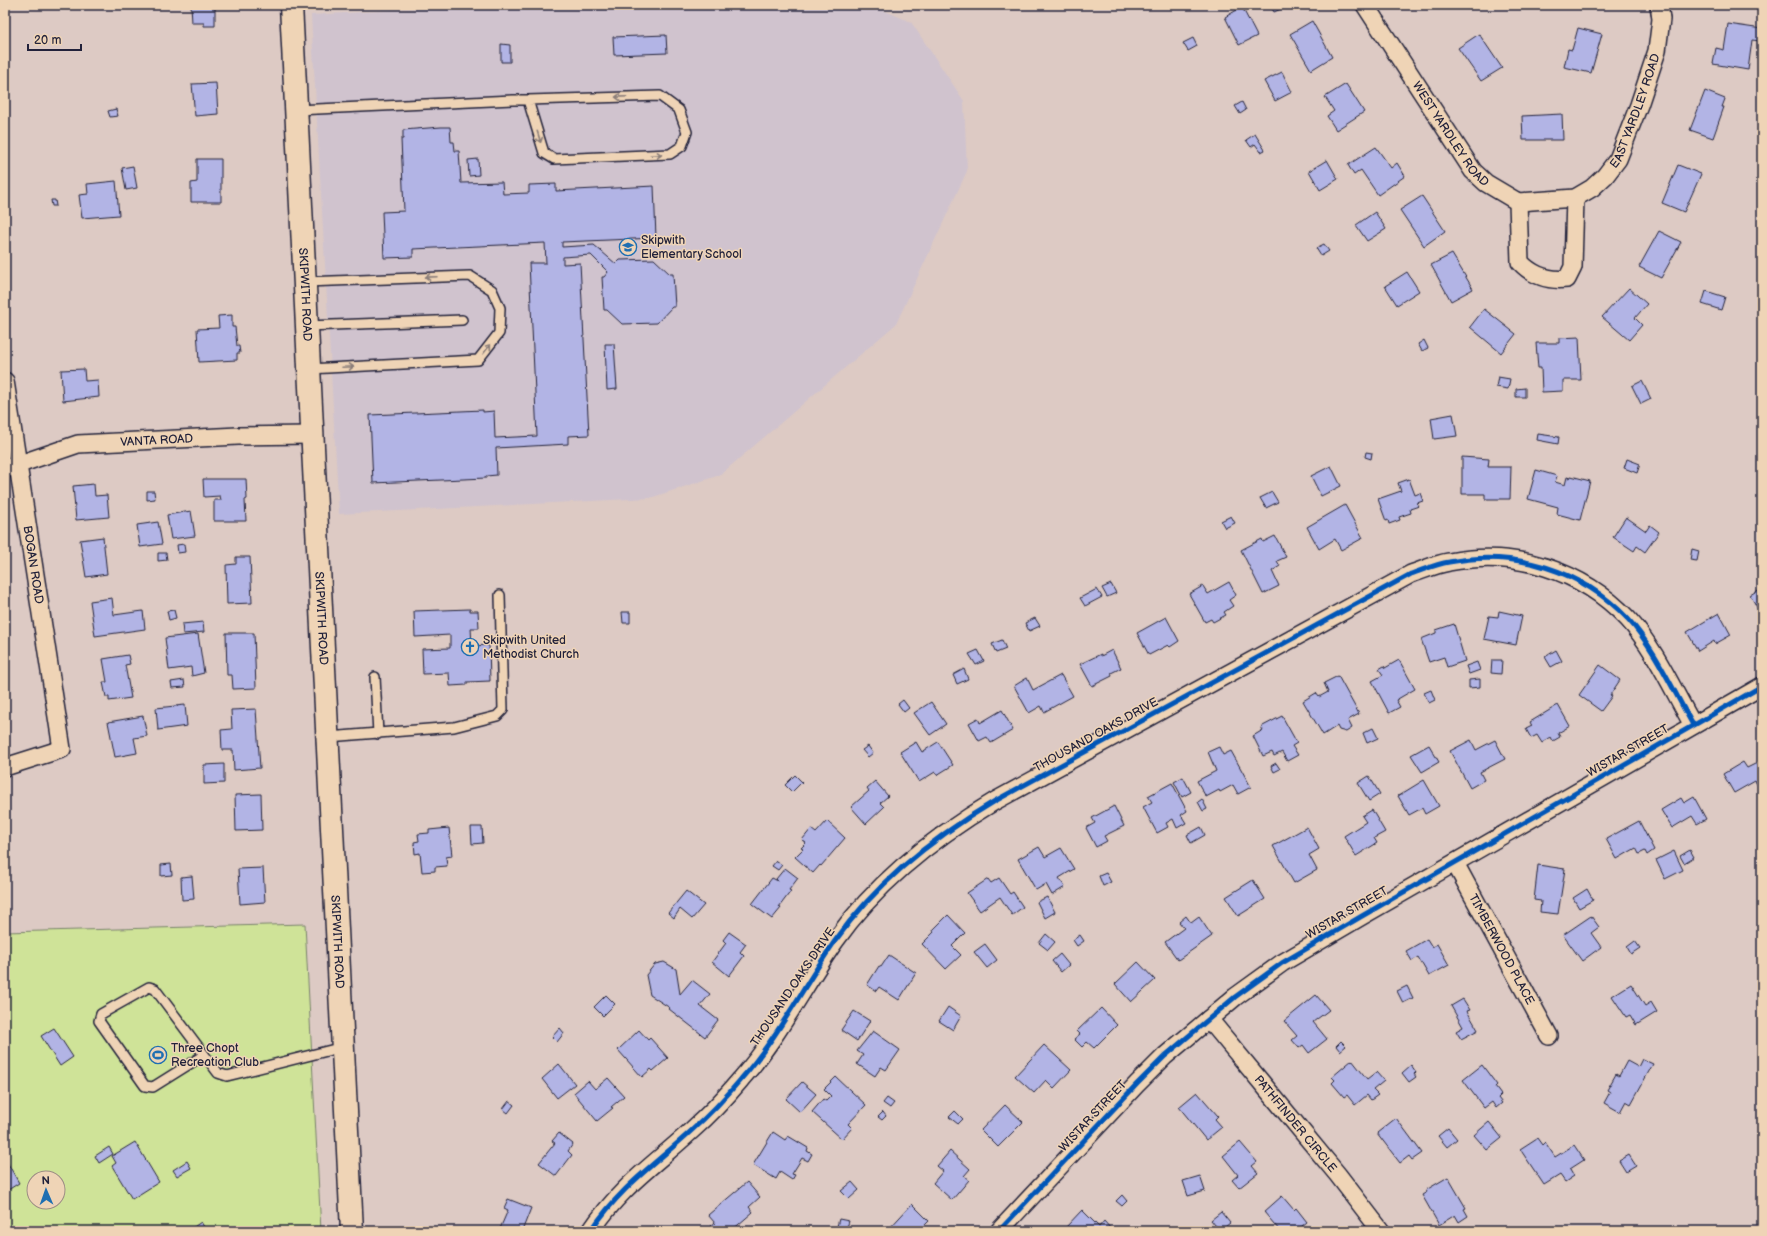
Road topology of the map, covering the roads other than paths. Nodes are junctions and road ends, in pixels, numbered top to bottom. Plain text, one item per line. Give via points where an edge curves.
1 (291, 5) edge
2 (1365, 5) edge
3 (1659, 5) edge
4 (528, 100) junction
5 (296, 110) junction
6 (1575, 198) junction
7 (1518, 202) junction
8 (305, 282) junction
9 (462, 320) dead end
10 (307, 326) junction
11 (309, 369) junction
12 (5, 381) edge
13 (313, 435) junction
14 (11, 467) edge
15 (500, 595) dead end
16 (375, 677) dead end
17 (1762, 686) edge
18 (1693, 725) junction
19 (378, 734) junction
20 (328, 737) junction
21 (5, 767) edge
22 (1454, 863) junction
23 (1209, 1019) junction
24 (1549, 1036) dead end
25 (343, 1047) junction
26 (204, 1055) junction
27 (352, 1231) edge
28 (591, 1231) edge
29 (999, 1231) edge
30 (1381, 1231) edge

1 - 5 main road, SKIPWITH ROAD
2 - 7 street, WEST YARDLEY ROAD via 1473,171 1486,183
3 - 6 street, EAST YARDLEY ROAD via 1661,19 1657,51 1640,104 1618,159 1592,188
4 -> 4 lane via 544,153 554,159 670,154 682,146 687,132 679,110 660,96
4 - 5 lane
5 - 8 main road, SKIPWITH ROAD
6 - 7 street
6 - 7 street via 1574,267 1567,279 1555,280 1530,272 1520,262
8 - 10 main road, SKIPWITH ROAD
11 -> 8 lane via 478,360 499,333 500,308 492,290 470,276
9 - 10 lane
10 - 11 main road, SKIPWITH ROAD
11 - 13 main road, SKIPWITH ROAD
12 - 14 street, BOGAN ROAD
13 - 14 street, VANTA ROAD via 230,436 78,444
13 - 20 main road, SKIPWITH ROAD
14 - 21 street, BOGAN ROAD via 62,749
15 - 19 lane via 503,710 497,716 454,727
16 - 19 lane
17 - 18 street, WISTAR STREET
18 - 22 street, WISTAR STREET
18 - 28 street, THOUSAND OAKS DRIVE via 1646,643 1629,620 1589,586 1558,571 1513,559 1479,558 1448,562 1411,574 995,801 926,848 892,877 854,917 818,966 774,1037 742,1078 692,1131 642,1172 618,1196
19 - 20 lane
20 - 25 main road, SKIPWITH ROAD
22 - 23 street, WISTAR STREET via 1282,963 1235,996
22 - 24 street, TIMBERWOOD PLACE
23 - 29 street, WISTAR STREET via 1165,1056 1137,1084
23 - 30 street, PATHFINDER CIRCLE
25 - 26 lane via 227,1076 218,1073
25 - 27 main road, SKIPWITH ROAD
26 - 26 lane via 155,989 149,987 101,1014 99,1021 145,1086 153,1088

